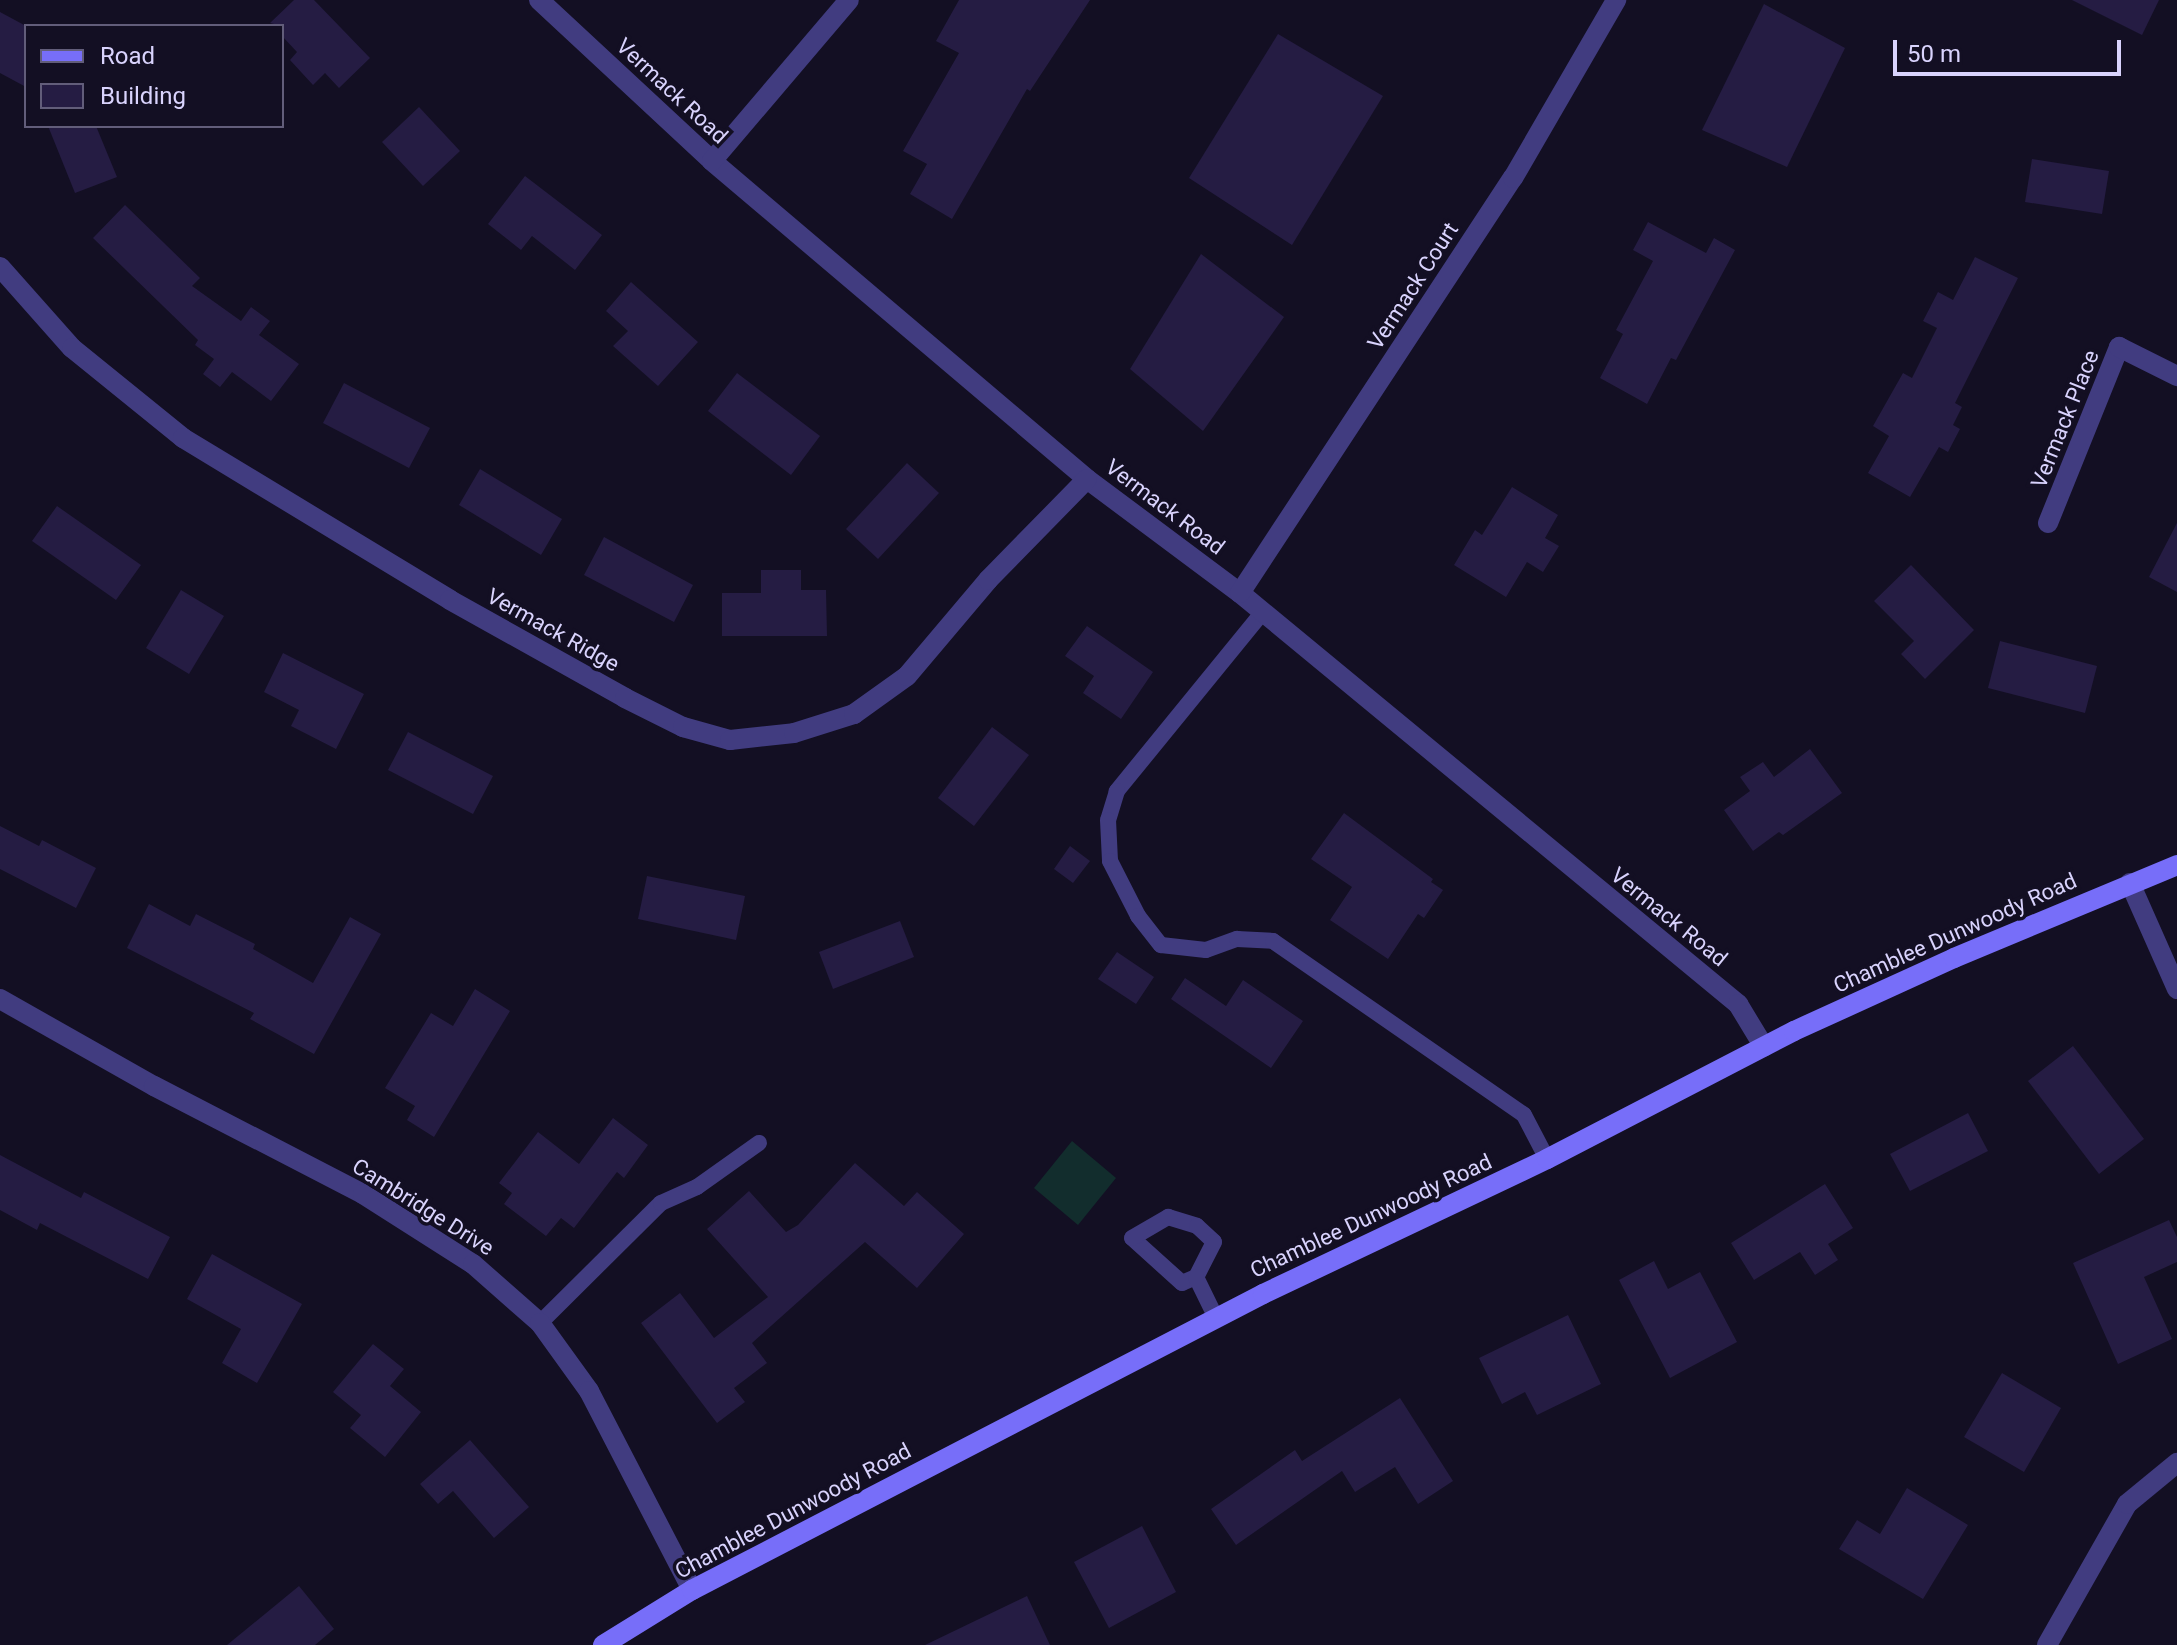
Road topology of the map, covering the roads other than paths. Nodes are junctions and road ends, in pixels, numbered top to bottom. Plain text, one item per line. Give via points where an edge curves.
1 (539, 0) edge
2 (849, 0) edge
3 (1616, 0) edge
4 (712, 161) junction
5 (0, 267) edge
6 (2177, 376) edge
7 (1087, 479) junction
8 (2048, 523) dead end
9 (1240, 593) junction
10 (1262, 613) junction
11 (2177, 865) edge
12 (2130, 883) junction
13 (2177, 989) edge
14 (0, 999) edge
15 (1764, 1047) junction
16 (759, 1143) dead end
17 (1547, 1159) junction
18 (1196, 1277) junction
19 (1216, 1318) junction
20 (540, 1323) junction
21 (2177, 1463) edge
22 (692, 1590) junction
23 (603, 1645) edge
24 (2047, 1645) edge

1 - 4 street, Vermack Road
2 - 4 street
3 - 9 street, Vermack Court via 1513,178
4 - 7 street, Vermack Road
5 - 7 street, Vermack Ridge via 72,348 183,438 450,600 625,698 683,727 730,740 794,733 854,714 907,676 988,580
6 - 8 street, Vermack Place via 2119,347
7 - 9 street, Vermack Road
9 - 10 street, Vermack Road
10 - 15 street, Vermack Road via 1738,1004
10 - 17 lane via 1117,791 1108,820 1110,861 1138,916 1161,945 1206,950 1237,939 1273,941 1524,1115
11 - 12 street, Chamblee Dunwoody Road
12 - 13 street
12 - 15 street, Chamblee Dunwoody Road
14 - 20 street, Cambridge Drive via 363,1194 473,1264
15 - 17 street, Chamblee Dunwoody Road
16 - 20 lane via 697,1187 661,1203
17 - 19 street, Chamblee Dunwoody Road
18 - 18 lane via 1214,1242 1197,1226 1168,1217 1132,1238 1182,1283
18 - 19 lane
19 - 22 street, Chamblee Dunwoody Road
20 - 22 street, Cambridge Drive via 589,1391
21 - 24 street via 2127,1504
22 - 23 street, Chamblee Dunwoody Road

